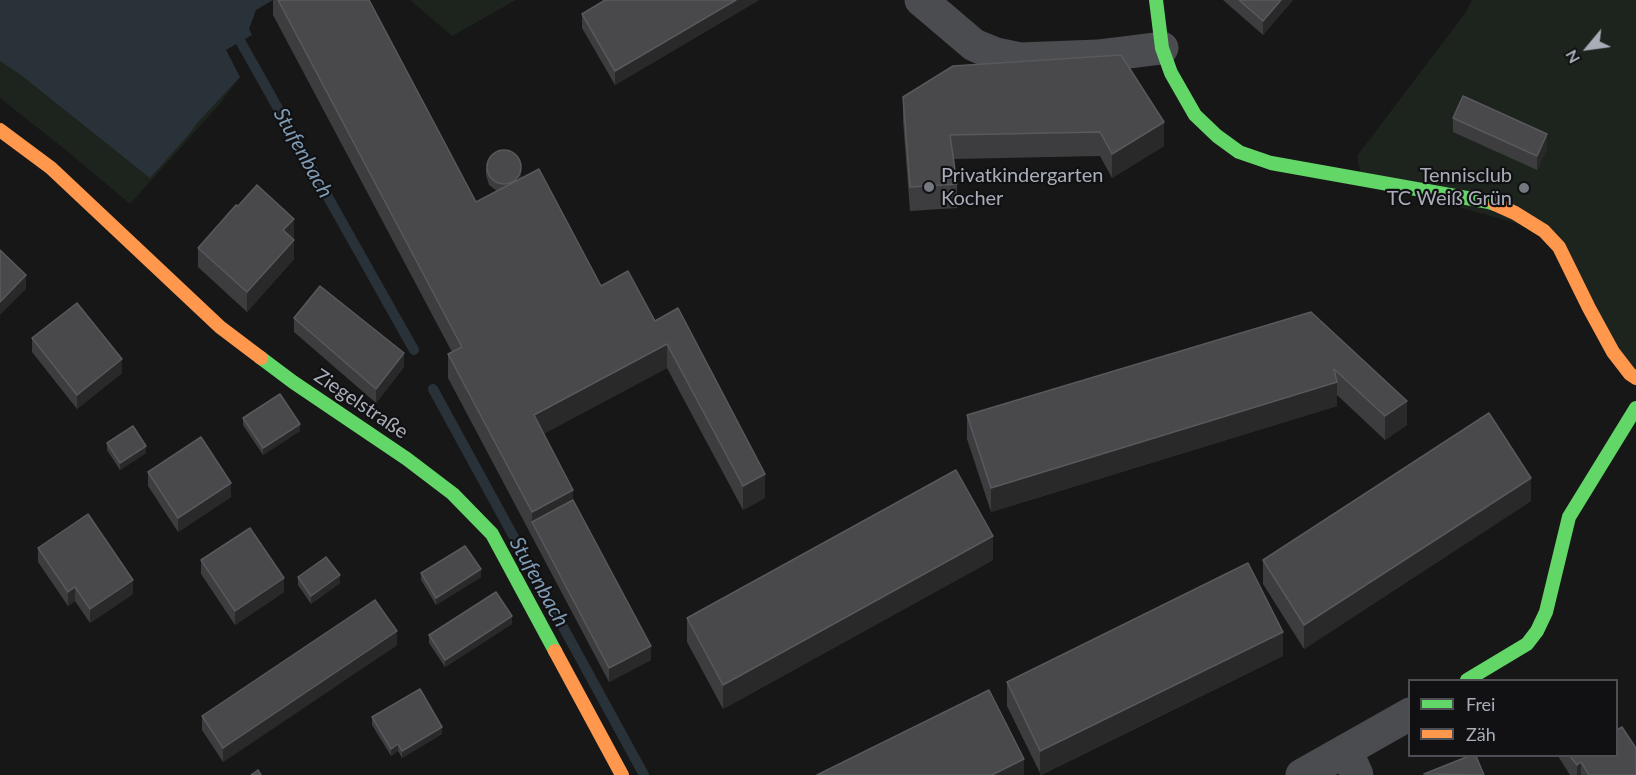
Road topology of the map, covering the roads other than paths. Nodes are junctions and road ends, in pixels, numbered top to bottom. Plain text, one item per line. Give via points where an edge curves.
1 (921, 0) edge
2 (1156, 0) edge
3 (1162, 48) junction
4 (0, 130) edge
5 (1636, 378) edge
6 (1636, 408) edge
7 (1470, 679) edge
8 (1408, 716) edge
9 (1352, 763) edge
10 (622, 775) edge
11 (1302, 775) edge

1 - 3 street via 974,45 1020,59 1098,56
2 - 3 street
3 - 5 street via 1195,115 1239,152 1271,163 1490,202 1544,231 1559,247 1613,352
4 - 10 street, Ziegelstraße via 51,168 220,327 453,494 492,534
6 - 7 street via 1569,517 1538,631 1515,653
8 - 9 street
9 - 11 street

